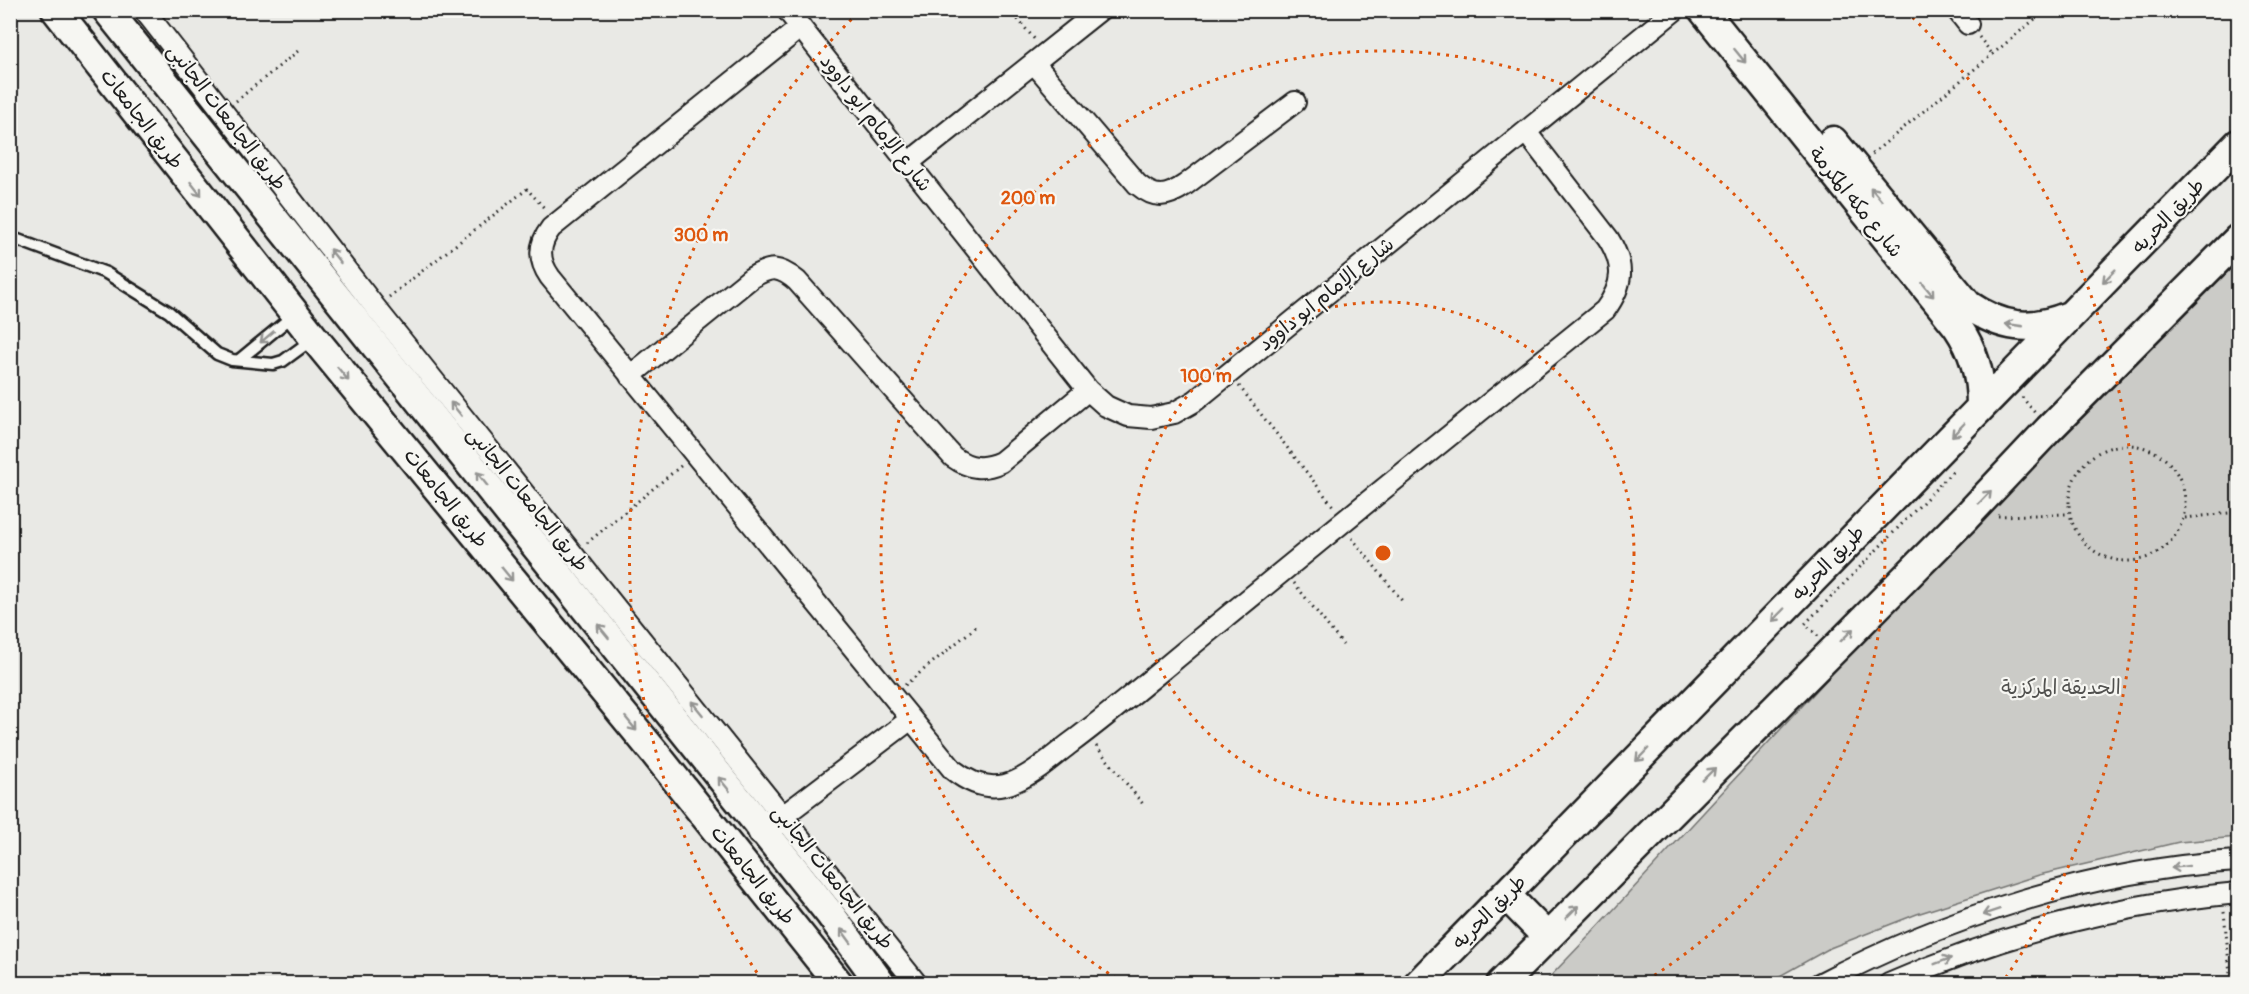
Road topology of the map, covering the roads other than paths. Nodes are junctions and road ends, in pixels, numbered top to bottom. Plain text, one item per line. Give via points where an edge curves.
1 (56, 10) edge
2 (107, 10) edge
3 (144, 10) edge
4 (787, 10) edge
5 (1100, 10) edge
6 (1675, 10) edge
7 (1703, 10) edge
8 (1728, 10) edge
9 (801, 27) junction
10 (1040, 58) junction
11 (1295, 102) dead end
12 (1526, 132) junction
13 (2238, 144) edge
14 (908, 163) junction
15 (10, 237) edge
16 (2238, 239) edge
17 (1905, 246) junction
18 (363, 310) junction
19 (295, 314) junction
20 (2071, 315) junction
21 (314, 338) junction
22 (239, 360) junction
23 (630, 375) junction
24 (1088, 390) junction
25 (1981, 406) junction
26 (911, 719) junction
27 (773, 824) junction
28 (2238, 861) edge
29 (2230, 894) edge
30 (1506, 895) junction
31 (1547, 937) junction
32 (839, 984) edge
33 (881, 984) edge
34 (917, 984) edge
35 (1418, 984) edge
36 (1501, 984) edge
37 (1819, 984) edge
38 (1889, 984) edge

1 -> 19 main road, طريق الجامعات
2 - 18 main road, طريق الجامعات
18 -> 3 street, طريق الجامعات الجانبى via 223,112
4 - 9 street, شارع الإمام ابو داوود
5 - 10 street
6 - 12 street, شارع الإمام ابو داوود
7 -> 17 main road, شارع مكه المكرمة
17 -> 8 main road, شارع مكه المكرمة via 1855,168
9 - 14 street, شارع الإمام ابو داوود
9 - 23 street via 544,237 540,247 544,268
10 - 11 street via 1137,184 1158,196 1178,190
10 - 14 street
12 - 24 street, شارع الإمام ابو داوود via 1229,373 1174,413 1151,418 1128,416 1106,406
12 - 26 street via 1616,251 1620,283 1605,310 1085,733 1016,781 1000,787 967,780 953,770
13 -> 20 main road, طريق الحريه
14 - 24 street, شارع الإمام ابو داوود
15 - 22 lane via 106,273 169,312 218,354
31 -> 16 main road
20 -> 17 main road, شارع مكه المكرمة via 2036,326 2018,326 1983,315
17 -> 25 main road, شارع مكه المكرمة via 1966,340 1979,372
18 - 21 main road
27 -> 18 main road, طريق الجامعات
27 -> 18 street, طريق الجامعات الجانبى via 573,554
19 - 21 main road, طريق الجامعات
19 -> 22 lane
20 - 25 main road, طريق الحريه
21 - 22 lane via 273,364
21 -> 32 main road, طريق الجامعات
23 - 24 street via 751,278 776,268 797,281 964,465 989,467 1001,462
23 - 26 street
25 -> 30 main road, طريق الحريه
26 - 27 street
33 -> 27 main road, طريق الجامعات via 830,914
27 - 34 street, طريق الجامعات الجانبى
28 -> 37 street via 2138,873 2060,890 1910,941
38 -> 29 street via 2027,932 2127,908
30 - 31 main road
30 - 35 main road, طريق الحريه
31 - 36 main road

